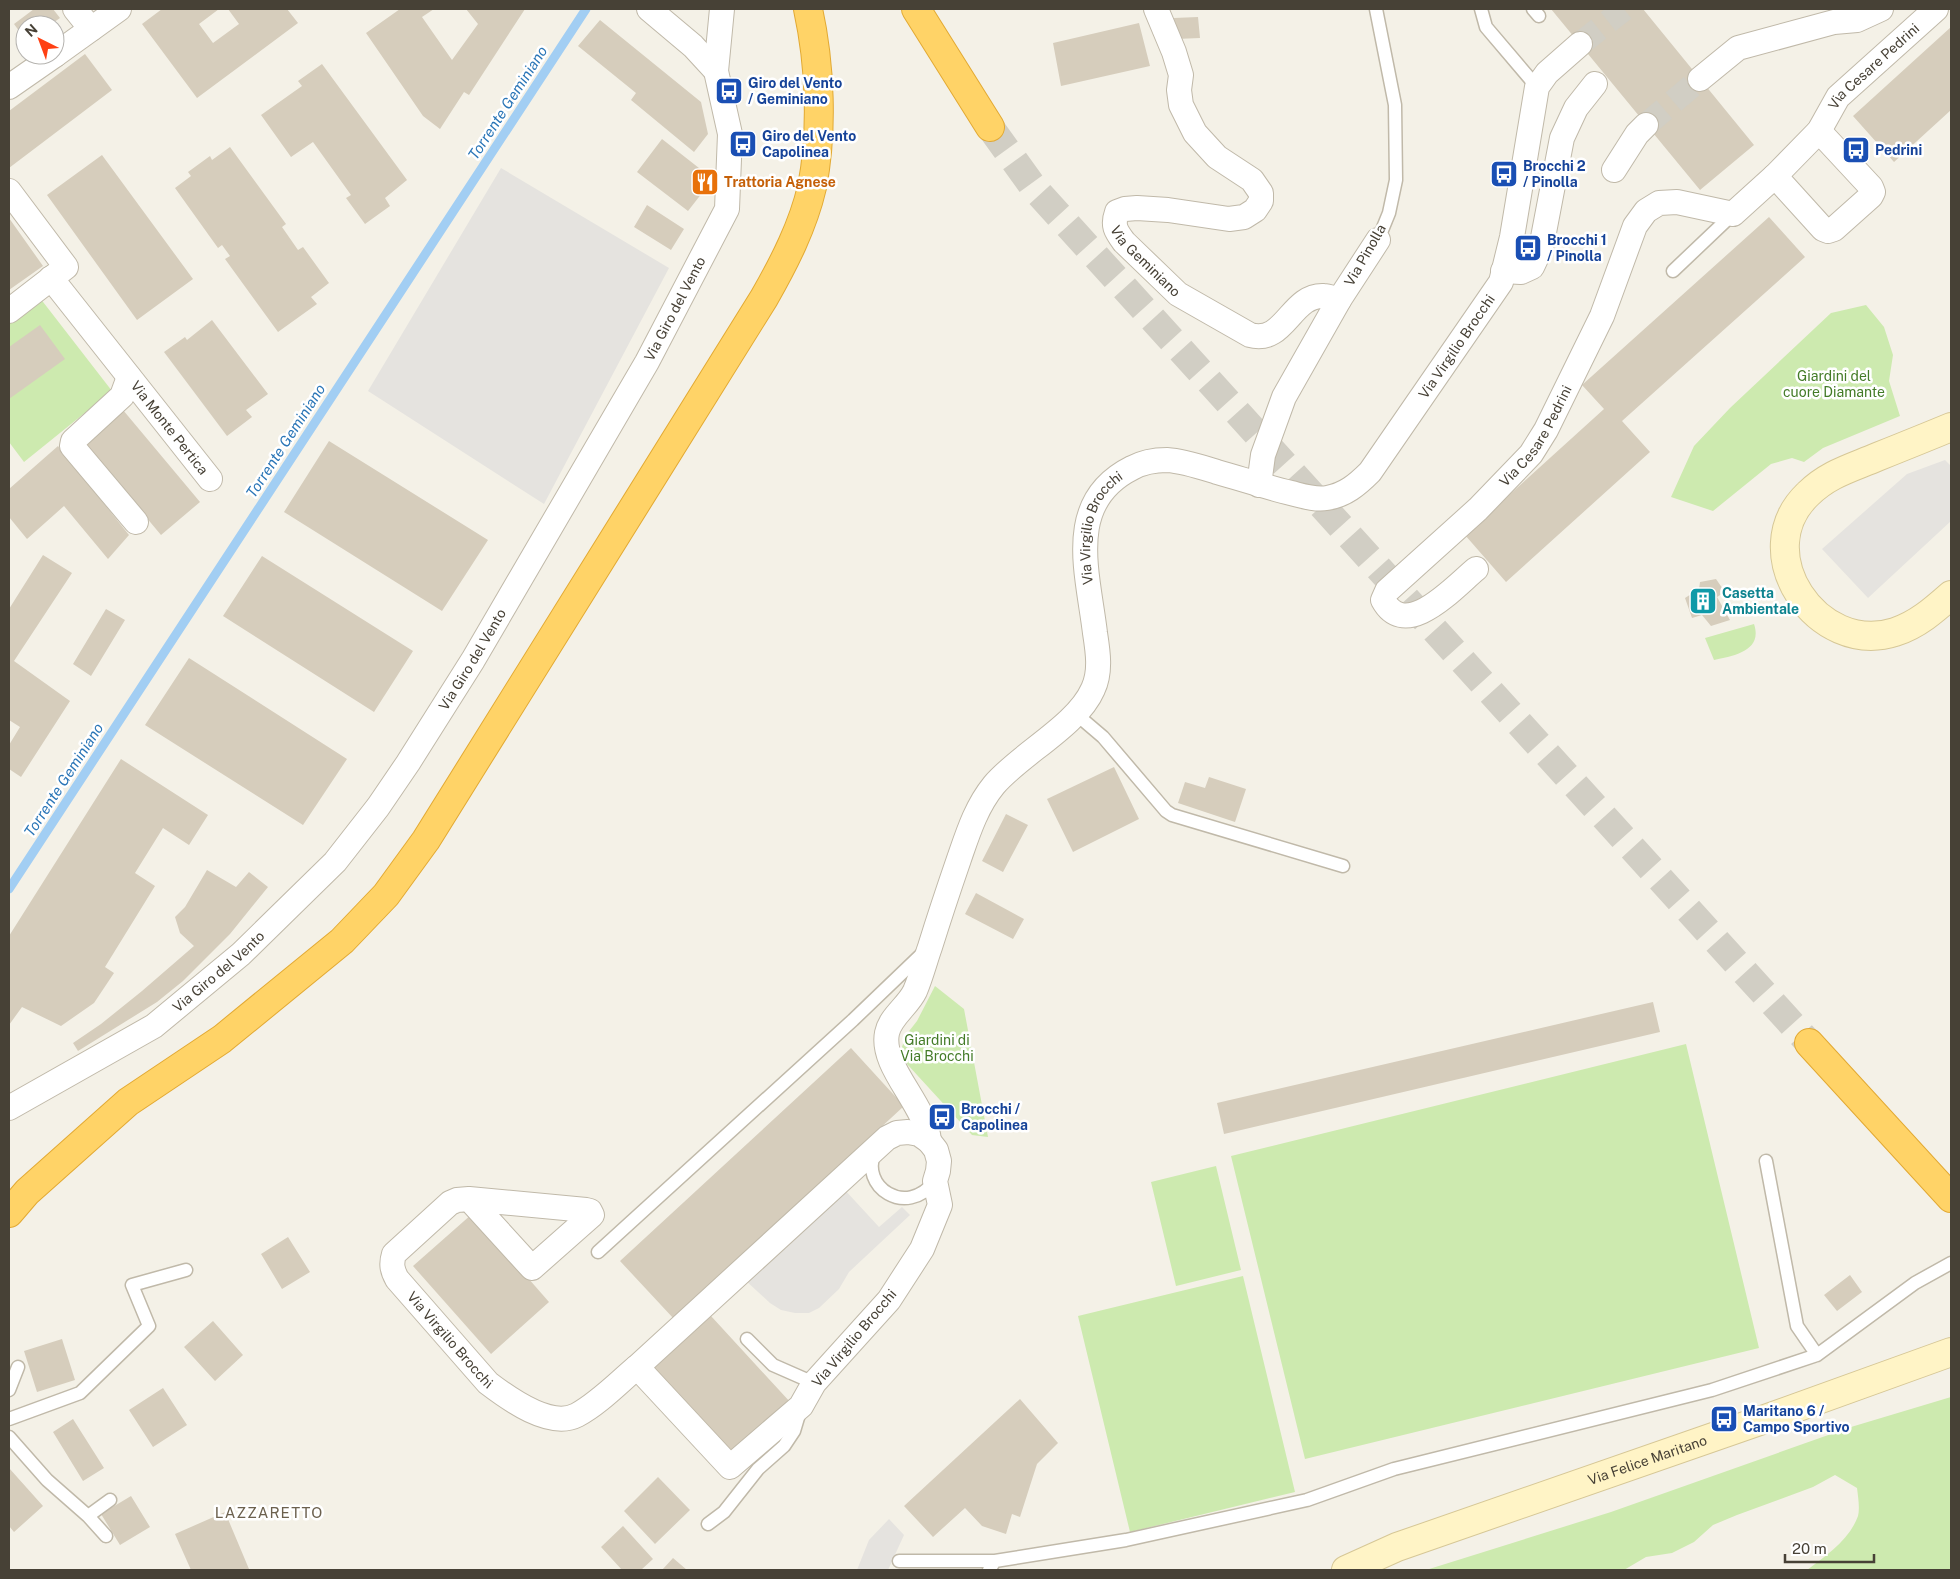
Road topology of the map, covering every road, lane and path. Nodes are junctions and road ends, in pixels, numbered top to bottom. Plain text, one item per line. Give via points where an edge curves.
1 (76, 9) edge
2 (119, 9) edge
3 (649, 9) edge
4 (722, 9) edge
5 (808, 9) edge
6 (1156, 9) edge
7 (1376, 9) edge
8 (1481, 9) edge
9 (1881, 9) edge
10 (1936, 9) edge
11 (921, 17) edge
12 (92, 29) junction
13 (1580, 44) tunnel mouth
14 (65, 48) edge
15 (41, 65) edge
16 (716, 71) junction
17 (1700, 79) tunnel mouth
18 (1595, 84) dead end
19 (1537, 87) junction
20 (9, 88) edge
21 (1646, 125) tunnel mouth
22 (990, 126) tunnel mouth
23 (1819, 131) junction
24 (1614, 170) dead end
25 (1775, 176) junction
26 (9, 192) edge
27 (1733, 214) junction
28 (1378, 240) joint
29 (1504, 271) junction
30 (1673, 271) dead end
31 (52, 278) junction
32 (1339, 300) junction
33 (9, 311) edge
34 (129, 377) junction
35 (1951, 427) edge
36 (210, 479) dead end
37 (1259, 485) junction
38 (136, 522) dead end
39 (1476, 569) dead end
40 (1951, 595) edge
41 (1076, 714) junction
42 (1343, 866) dead end
43 (930, 946) junction
44 (1809, 1043) tunnel mouth
45 (9, 1108) edge
46 (929, 1141) junction
47 (878, 1146) junction
48 (1766, 1161) dead end
49 (935, 1181) junction
50 (469, 1198) junction
51 (1951, 1198) edge
52 (9, 1213) edge
53 (598, 1252) dead end
54 (1951, 1263) edge
55 (186, 1270) dead end
56 (747, 1339) dead end
57 (1951, 1352) edge
58 (1816, 1355) junction
59 (18, 1367) dead end
60 (637, 1367) junction
61 (814, 1383) junction
62 (9, 1390) edge
63 (802, 1406) junction
64 (9, 1419) edge
65 (9, 1437) edge
66 (110, 1500) dead end
67 (88, 1516) junction
68 (708, 1524) dead end
69 (106, 1536) dead end
70 (899, 1561) dead end
71 (992, 1566) edge
72 (1346, 1570) edge

1 - 12 street
2 - 12 street
3 - 16 street via 693,46
4 - 16 street, Via Giro del Vento
5 - 52 highway via 817,66 817,147 812,187 799,229 782,266 426,840 386,895 342,941 229,1033 128,1102 27,1192
6 - 32 street, Via Geminiano via 1181,75 1181,105 1195,133 1217,157 1252,180 1261,193 1261,201 1244,217 1228,220 1168,210 1126,209 1117,212 1113,222 1117,232 1178,294 1250,335 1270,335 1307,300 1322,296
7 - 28 lane, Via Pinolla via 1395,105 1396,180 1389,213
8 - 19 lane via 1486,27
9 - 17 street via 1857,20 1834,22 1738,48
10 - 23 street, Via Cesare Pedrini via 1838,97
11 - 22 highway
12 - 14 street
13 - 19 street via 1547,73
15 - 20 street
16 - 45 street, Via Giro del Vento via 730,134 727,209 647,362 473,660 388,792 335,862 241,954 154,1026
18 - 29 street via 1576,108 1562,138 1541,248 1532,267 1521,272
19 - 29 street, Via Virgilio Brocchi
21 - 24 street
23 - 25 street, Via Cesare Pedrini
23 - 25 street via 1871,187 1871,196 1828,231
25 - 27 street, Via Cesare Pedrini
26 - 31 street via 66,267
27 - 30 lane, Via Cesare Pedrini
27 - 39 street, Via Cesare Pedrini via 1677,202 1659,203 1646,211 1635,226 1602,316 1531,454 1478,509 1387,591 1384,600 1388,610 1398,616 1428,609
28 - 32 street, Via Pinolla
29 - 37 street, Via Virgilio Brocchi via 1501,282 1370,472 1356,486 1326,498 1311,498
31 - 33 street
31 - 34 street, Via Monte Pertica
32 - 37 street, Via Pinolla via 1284,397 1263,455
34 - 36 street, Via Monte Pertica
34 - 38 street, Via Monte Pertica via 122,396 73,441 72,446
35 - 40 street via 1828,477 1795,509 1785,543 1786,563 1803,601 1832,626 1850,633 1893,633 1924,618
37 - 41 street, Via Virgilio Brocchi via 1187,463 1156,460 1134,467 1104,489 1090,511 1085,536 1099,658 1094,688
41 - 42 lane via 1103,737 1172,816
41 - 43 street, Via Virgilio Brocchi via 1002,776 981,804 966,838
43 - 46 street, Via Virgilio Brocchi via 914,992 888,1027 886,1038 892,1063 923,1116
43 - 53 lane, Via Virgilio Brocchi
44 - 51 highway
46 - 47 street, Via Virgilio Brocchi via 908,1132 892,1135
46 - 49 street, Via Virgilio Brocchi via 939,1161
47 - 49 lane via 873,1156 874,1178 889,1194 909,1199 920,1196
47 - 60 street, Via Virgilio Brocchi
48 - 58 lane via 1797,1326
49 - 61 street, Via Virgilio Brocchi via 940,1199 939,1211 922,1249 889,1300
50 - 50 street, Via Virgilio Brocchi via 532,1268 592,1215 586,1210
50 - 60 street, Via Virgilio Brocchi via 450,1203 400,1247 392,1262 397,1279 488,1383 526,1407 559,1419 576,1416
54 - 58 lane via 1915,1283
55 - 64 lane via 132,1285 149,1326 80,1393
56 - 61 lane via 773,1365
57 - 72 street, Via Felice Maritano via 1397,1547
58 - 71 lane via 1712,1390 1394,1469 1307,1500
59 - 62 lane
60 - 63 street, Via Virgilio Brocchi via 730,1467
61 - 63 street, Via Virgilio Brocchi
63 - 68 lane via 790,1440 758,1469 724,1512
65 - 67 lane via 47,1480
66 - 67 lane
67 - 69 lane
70 - 71 lane

